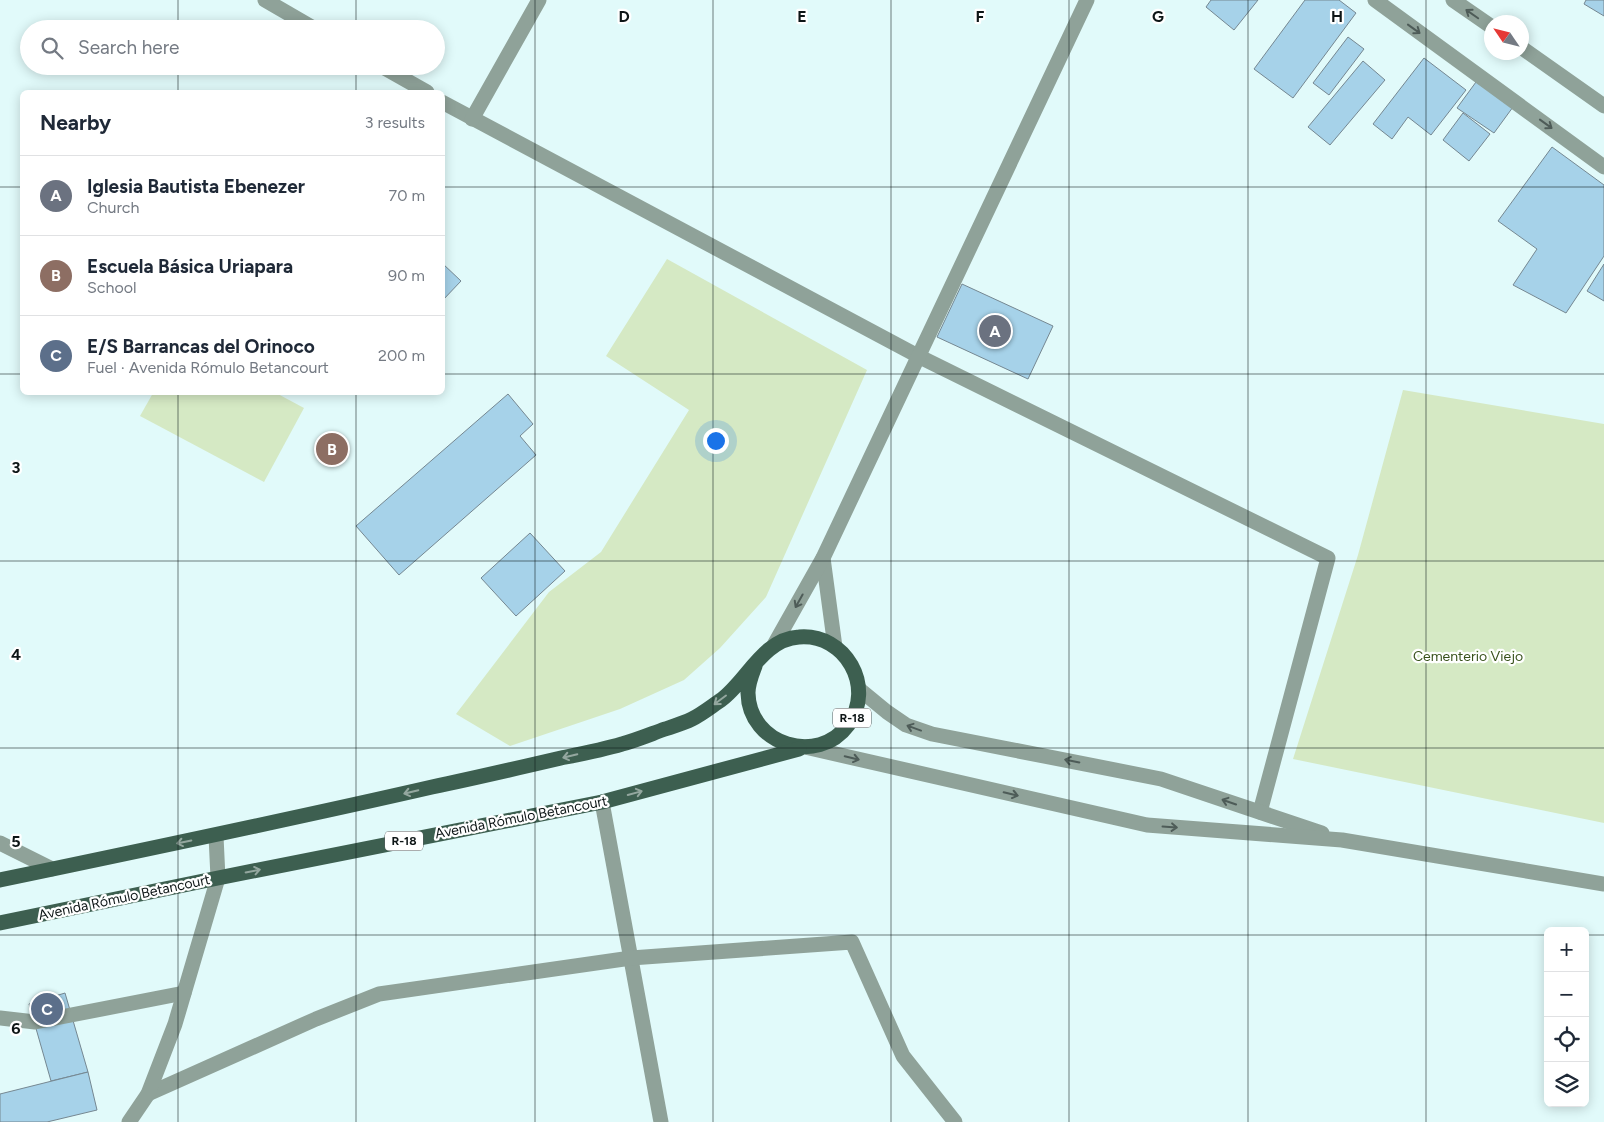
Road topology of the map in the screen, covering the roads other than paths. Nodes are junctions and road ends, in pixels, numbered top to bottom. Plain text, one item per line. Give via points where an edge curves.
1 (265, 0) edge
2 (539, 0) edge
3 (1087, 0) edge
4 (1375, 0) edge
5 (1453, 0) edge
6 (299, 20) edge
7 (1484, 21) edge
8 (1529, 53) edge
9 (397, 75) edge
10 (423, 90) edge
11 (445, 104) edge
12 (1604, 106) edge
13 (472, 118) junction
14 (1604, 167) edge
15 (918, 356) junction
16 (823, 558) junction
17 (774, 645) junction
18 (836, 647) junction
19 (755, 666) junction
20 (859, 689) junction
21 (805, 747) junction
22 (602, 802) junction
23 (1260, 812) junction
24 (216, 836) junction
25 (1342, 840) junction
26 (0, 843) edge
27 (52, 869) junction
28 (218, 878) junction
29 (0, 880) edge
30 (1604, 884) edge
31 (0, 924) edge
32 (631, 958) junction
33 (184, 993) junction
34 (0, 1018) edge
35 (148, 1094) junction
36 (129, 1122) edge
37 (661, 1122) edge
38 (954, 1122) edge

1 - 6 street
2 - 13 street
3 - 15 street
4 -> 14 street
7 -> 5 street
8 - 12 street
9 - 10 street
11 - 13 street
13 - 15 street
15 - 16 street
15 - 23 street via 1328,558
16 -> 17 street
16 - 18 street
17 - 18 main road, R-18 via 786,639 812,637
17 - 19 main road, R-18
18 - 20 main road, R-18 via 852,665
19 - 21 main road, R-18 via 748,694 757,721 777,741
19 -> 24 main road, R-18 via 725,697 692,719 622,744
20 - 21 main road, R-18 via 858,702 848,725 829,741
23 -> 20 street via 1161,779 932,734 906,725
22 -> 21 main road, Avenida Rómulo Betancourt / R-18
21 -> 25 street via 1147,825
28 -> 22 main road, Avenida Rómulo Betancourt / R-18
22 - 32 street
23 - 25 street
24 -> 27 main road, R-18
24 - 28 street
25 - 30 street
26 - 27 street
27 - 29 main road, R-18
28 - 31 main road, Avenida Rómulo Betancourt / R-18
28 - 33 street
32 - 35 street via 379,994
32 - 37 street
32 - 38 street via 852,942 903,1056
33 - 34 street via 34,1022
33 - 35 street
35 - 36 street

